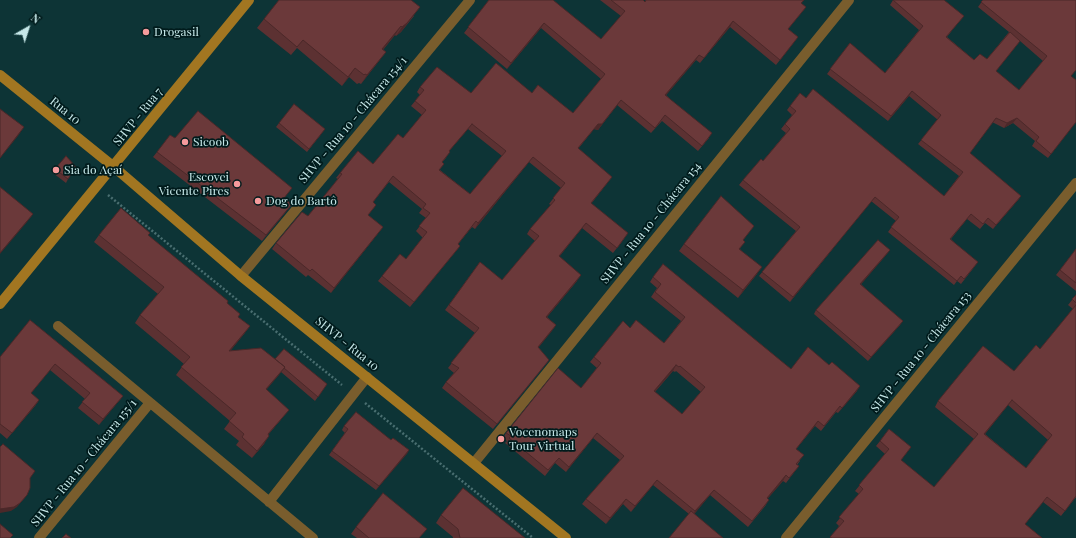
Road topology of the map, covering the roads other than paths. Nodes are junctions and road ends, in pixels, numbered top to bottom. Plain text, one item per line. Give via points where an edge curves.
1 (249, 0) edge
2 (470, 0) edge
3 (849, 0) edge
4 (2, 79) edge
5 (114, 167) junction
6 (1076, 183) edge
7 (241, 276) junction
8 (0, 304) edge
9 (58, 326) dead end
10 (367, 377) junction
11 (150, 404) junction
12 (474, 463) junction
13 (269, 502) junction
14 (39, 538) edge
15 (313, 538) edge
16 (566, 538) edge
17 (786, 538) edge

1 - 5 street, SHVP - Rua 7
2 - 7 street, SHVP - Rua 10 - Chácara 154/1
3 - 12 street, SHVP - Rua 10 - Chácara 154
4 - 5 street, Rua 10
5 - 7 street, SHVP - Rua 10
5 - 8 street, SHVP - Rua 7
6 - 17 street, SHVP - Rua 10 - Chácara 153
7 - 10 street, SHVP - Rua 10
9 - 11 street, SHVP - Rua 10 - Chácara 155/1
10 - 12 street, SHVP - Rua 10
10 - 13 street
11 - 13 street, SHVP - Rua 10 - Chácara 155/1
11 - 14 street, SHVP - Rua 10 - Chácara 155/1
12 - 16 street, SHVP - Rua 10
13 - 15 street, SHVP - Rua 10 - Chácara 155/1

